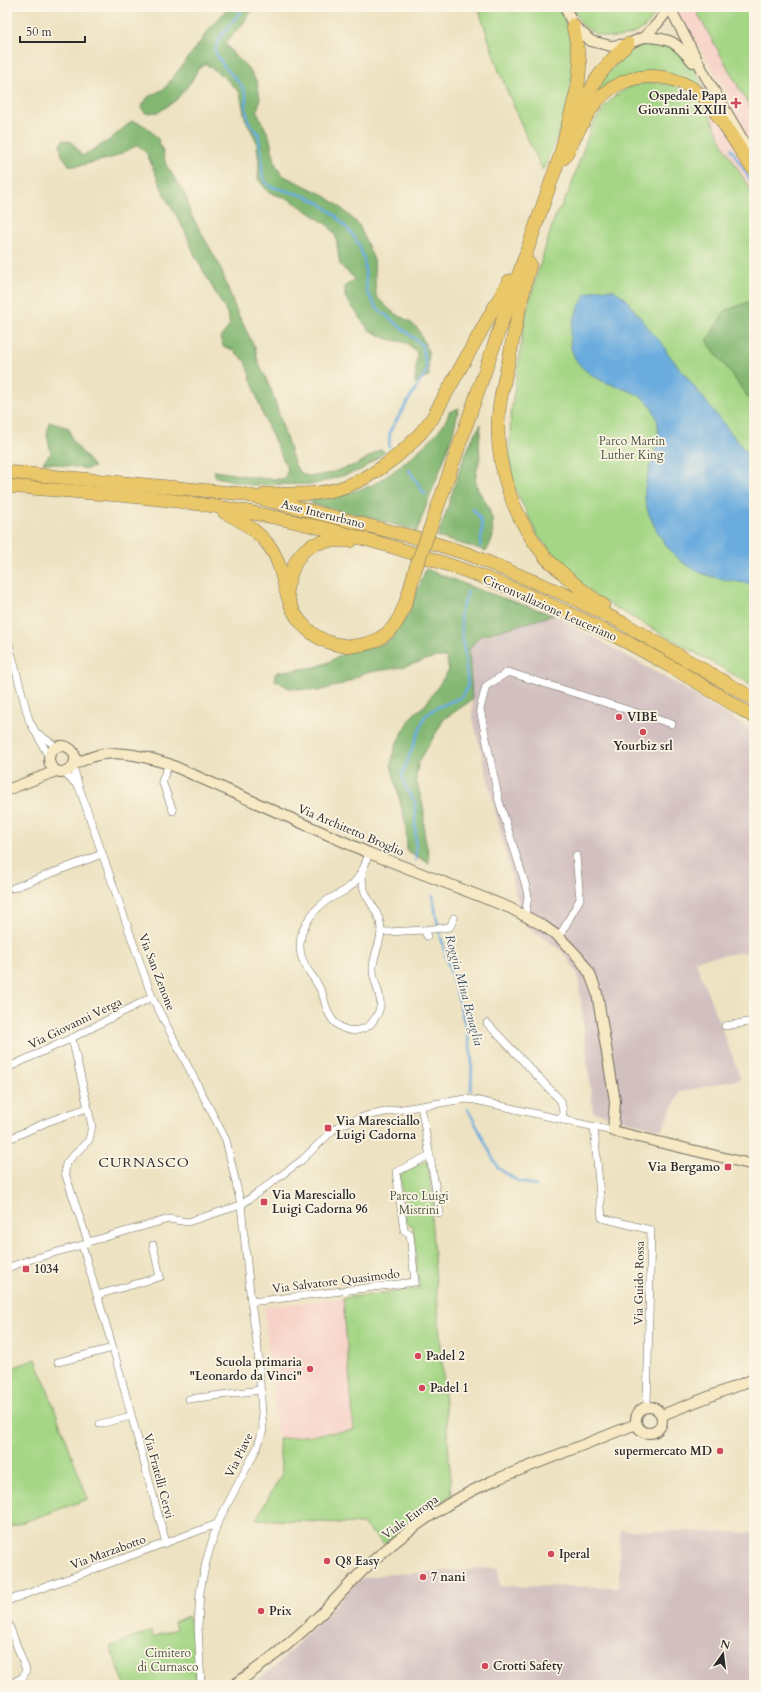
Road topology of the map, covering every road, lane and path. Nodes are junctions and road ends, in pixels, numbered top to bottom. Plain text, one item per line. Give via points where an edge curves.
1 (566, 7) edge
2 (670, 7) edge
3 (573, 25) junction
4 (644, 37) junction
5 (628, 44) junction
6 (706, 77) junction
7 (560, 156) junction
8 (754, 159) edge
9 (754, 169) edge
10 (551, 182) junction
11 (528, 246) junction
12 (7, 472) edge
13 (7, 486) edge
14 (243, 494) junction
15 (214, 506) junction
16 (379, 543) junction
17 (286, 593) junction
18 (621, 622) junction
19 (7, 637) edge
20 (754, 699) edge
21 (754, 717) edge
22 (672, 724) dead end
23 (35, 732) junction
24 (57, 747) junction
25 (73, 752) junction
26 (97, 756) junction
27 (49, 759) junction
28 (169, 764) junction
29 (74, 765) junction
30 (60, 772) junction
31 (34, 779) junction
32 (79, 787) junction
33 (7, 790) edge
34 (172, 811) dead end
35 (369, 853) junction
36 (102, 854) junction
37 (576, 856) dead end
38 (362, 872) junction
39 (13, 888) dead end
40 (525, 916) junction
41 (454, 918) dead end
42 (381, 931) junction
43 (559, 937) junction
44 (152, 997) junction
45 (754, 1021) edge
46 (487, 1023) dead end
47 (725, 1026) dead end
48 (72, 1038) junction
49 (7, 1068) edge
50 (421, 1106) junction
51 (87, 1108) junction
52 (562, 1120) junction
53 (594, 1127) junction
54 (613, 1131) junction
55 (7, 1140) edge
56 (430, 1155) junction
57 (754, 1165) edge
58 (241, 1205) junction
59 (440, 1212) dead end
60 (85, 1244) junction
61 (152, 1245) dead end
62 (7, 1268) edge
63 (97, 1295) junction
64 (251, 1302) junction
65 (113, 1348) junction
66 (58, 1362) dead end
67 (754, 1379) edge
68 (260, 1390) junction
69 (189, 1399) dead end
70 (647, 1407) junction
71 (662, 1415) junction
72 (131, 1416) junction
73 (100, 1424) dead end
74 (636, 1424) junction
75 (217, 1524) junction
76 (166, 1543) junction
77 (7, 1601) edge
78 (7, 1620) edge
79 (9, 1685) edge
80 (201, 1685) edge
81 (234, 1685) edge

1 - 3 street
2 - 4 street
2 - 6 street
3 - 5 street via 591,41 611,46
3 - 7 highway via 580,63 578,86
4 - 5 street
4 - 6 street via 663,39 678,45
5 - 7 highway via 592,84
6 - 8 street
7 - 10 highway
9 - 10 highway via 707,101 684,83 653,76 626,81 599,98 590,109
10 - 11 highway
10 - 18 highway via 523,292 504,384 498,428 500,455 514,506 544,556 584,592 613,612
11 - 14 highway via 432,419 403,452 388,464 348,485 318,493
11 - 17 highway, bridge via 403,609 393,628 381,638 359,645 348,647 333,644 308,630 299,620
12 - 14 highway, Asse Interurbano
13 - 15 highway, Asse Interurbano
14 - 18 highway, Asse Interurbano via 364,524 468,554 566,595
15 - 16 highway, Asse Interurbano via 288,520
15 - 17 highway via 234,516 270,547
16 - 17 highway via 339,540 316,543 294,562
16 - 21 highway, Circonvallazione Leuceriano via 501,585 609,632
18 - 20 highway, Circonvallazione Leuceriano
19 - 23 street via 24,702
22 - 40 street via 508,672 486,686 480,709 499,801 528,896
23 - 24 street
23 - 27 street
24 - 25 street via 66,747
24 - 27 street via 53,749
25 - 26 street, Via Architetto Broglio
25 - 29 street
26 - 28 street, Via Architetto Broglio via 116,753
26 - 29 street, Via Architetto Broglio
27 - 30 street via 50,766
27 - 31 street
28 - 34 street via 162,780
28 - 35 street, Via Architetto Broglio
29 - 30 street via 69,770
29 - 32 street, Via San Zenone
30 - 31 street
30 - 32 street, Via San Zenone
31 - 33 street
32 - 36 street, Via San Zenone
35 - 38 street
35 - 40 street, Via Architetto Broglio
36 - 39 street
36 - 44 street, Via San Zenone
37 - 43 street via 580,899
38 - 42 street via 363,891 375,912
38 - 42 street via 351,886 312,913 300,942 303,962 324,995 330,1018 347,1030 358,1030 370,1025 381,1007 373,967
40 - 43 street, Via Architetto Broglio
41 - 42 street via 450,927 426,933
43 - 54 street, Via Architetto Broglio via 590,974 596,993 615,1100
44 - 48 street, Via Giovanni Verga
44 - 58 street, Via San Zenone via 226,1140
45 - 47 street
46 - 52 street via 561,1101
48 - 49 street, Via Giovanni Verga
48 - 51 street, Via Fratelli Cervi
50 - 52 street via 465,1099
50 - 56 street
50 - 58 street via 366,1116 343,1124 333,1130 302,1160
51 - 55 street
51 - 60 street, Via Fratelli Cervi via 92,1126 89,1140 66,1163 65,1173
52 - 53 street
53 - 54 street
53 - 70 street, Via Guido Rossa via 602,1218 651,1230
54 - 57 street
56 - 59 street
56 - 64 street, Via Salvatore Quasimodo via 396,1172 404,1230 410,1234 415,1282
58 - 60 street via 188,1222 169,1219
58 - 64 street, Via Piave
60 - 62 street
60 - 63 street, Via Fratelli Cervi
61 - 63 street via 160,1277
63 - 65 street, Via Fratelli Cervi
64 - 68 street, Via Piave
65 - 66 street
65 - 72 street, Via Fratelli Cervi
67 - 71 street
68 - 69 street
68 - 75 street, Via Piave via 263,1430 260,1442
70 - 71 street via 656,1408
70 - 74 street via 637,1414
71 - 74 street via 660,1428 652,1433 641,1430
72 - 73 street
72 - 76 street, Via Fratelli Cervi
74 - 81 street, Viale Europa via 492,1481 434,1513 377,1557 323,1612 266,1664
75 - 76 street, Via Marzabotto
75 - 80 street, Via Piave via 200,1592 198,1626
76 - 77 street, Via Marzabotto
78 - 79 street via 26,1670 23,1677

